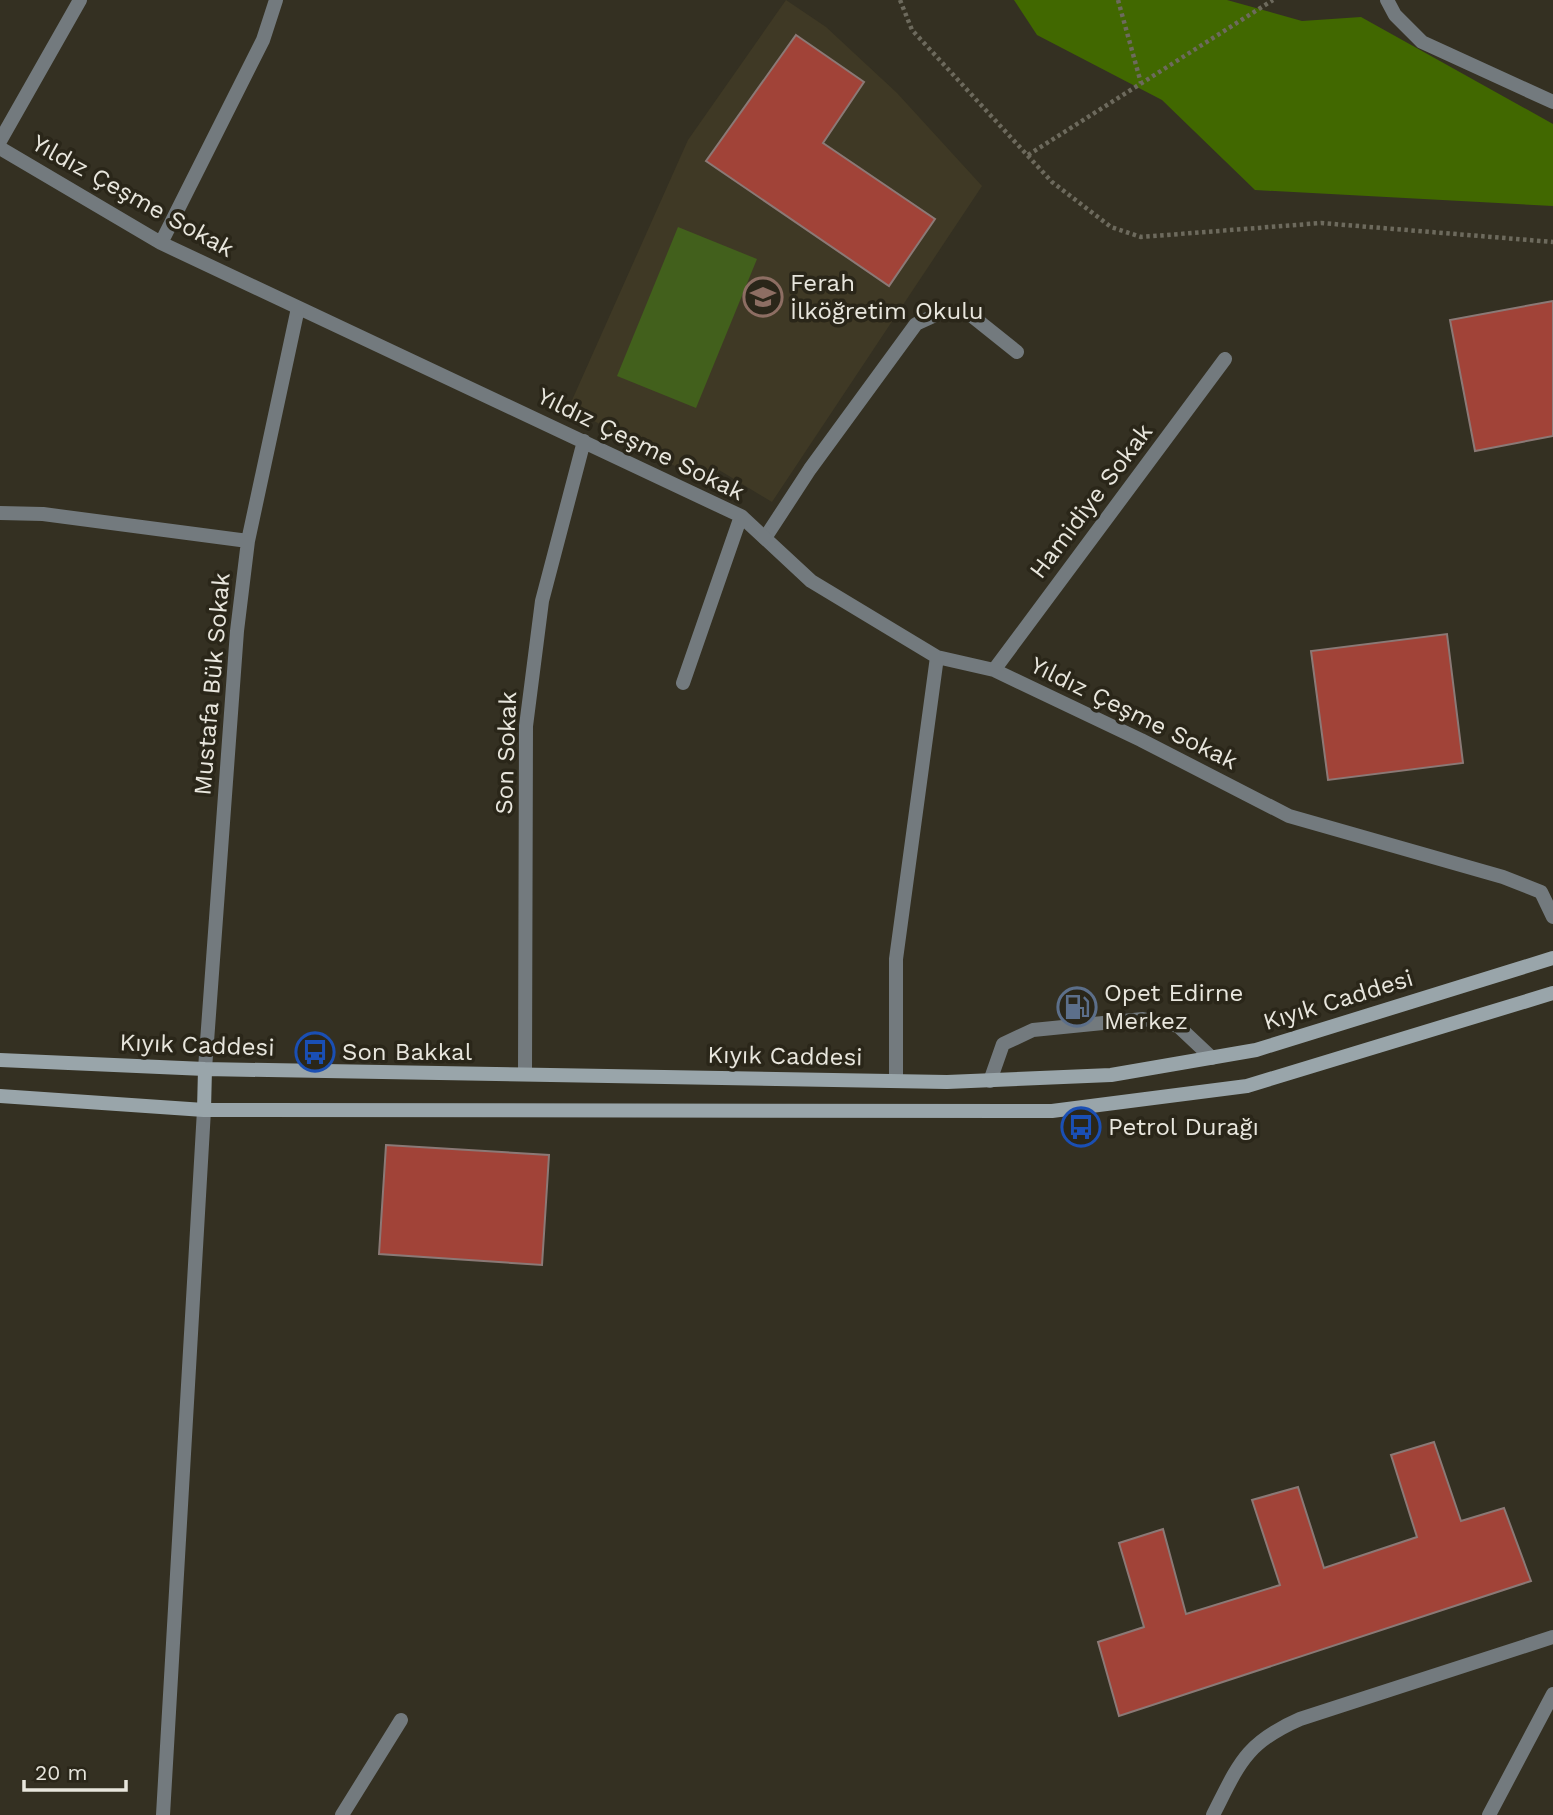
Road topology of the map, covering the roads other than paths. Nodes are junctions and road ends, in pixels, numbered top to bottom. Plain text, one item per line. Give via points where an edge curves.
1 (80, 0) edge
2 (276, 0) edge
3 (1387, 0) edge
4 (1553, 102) edge
5 (0, 141) edge
6 (0, 148) edge
7 (161, 243) junction
8 (298, 308) junction
9 (1017, 352) dead end
10 (1225, 359) dead end
11 (584, 441) junction
12 (0, 513) edge
13 (741, 516) junction
14 (765, 538) junction
15 (248, 541) junction
16 (937, 657) junction
17 (994, 670) junction
18 (683, 683) dead end
19 (1553, 917) edge
20 (1553, 958) edge
21 (1553, 993) edge
22 (1212, 1058) junction
23 (0, 1060) edge
24 (205, 1069) junction
25 (525, 1073) junction
26 (896, 1081) junction
27 (990, 1082) junction
28 (0, 1096) edge
29 (204, 1110) junction
30 (1553, 1637) edge
31 (1553, 1694) edge
32 (401, 1720) dead end
33 (163, 1815) edge
34 (342, 1815) edge
35 (1213, 1815) edge
36 (1489, 1815) edge

1 - 5 street
2 - 7 street via 262,40
3 - 4 street via 1422,42
6 - 7 street, Yıldız Çeşme Sokak
7 - 8 street, Yıldız Çeşme Sokak
8 - 11 street, Yıldız Çeşme Sokak
8 - 15 street, Mustafa Bük Sokak
9 - 14 street via 967,312 940,313 916,324
10 - 17 street, Hamidiye Sokak
11 - 13 street, Yıldız Çeşme Sokak
11 - 25 street, Son Sokak via 542,601 526,726
12 - 15 street via 43,514
13 - 14 street, Yıldız Çeşme Sokak
13 - 18 street
14 - 16 street, Yıldız Çeşme Sokak via 811,581
15 - 24 street, Mustafa Bük Sokak via 237,631
16 - 17 street, Yıldız Çeşme Sokak
16 - 26 street via 896,959
17 - 19 street, Yıldız Çeşme Sokak via 1289,816 1541,892
20 - 22 main road, Kıyık Caddesi via 1256,1050
21 - 29 main road via 1248,1086 1052,1111
22 - 27 main road, Kıyık Caddesi via 1111,1075
22 - 27 street via 1178,1026 1143,1019 1098,1021 1033,1030 1003,1044
23 - 24 main road, Kıyık Caddesi
24 - 25 main road, Kıyık Caddesi
24 - 29 main road
25 - 26 main road, Kıyık Caddesi
26 - 27 main road, Kıyık Caddesi
28 - 29 main road
29 - 33 street
30 - 35 street via 1268,1733 1249,1751
31 - 36 street
32 - 34 street

